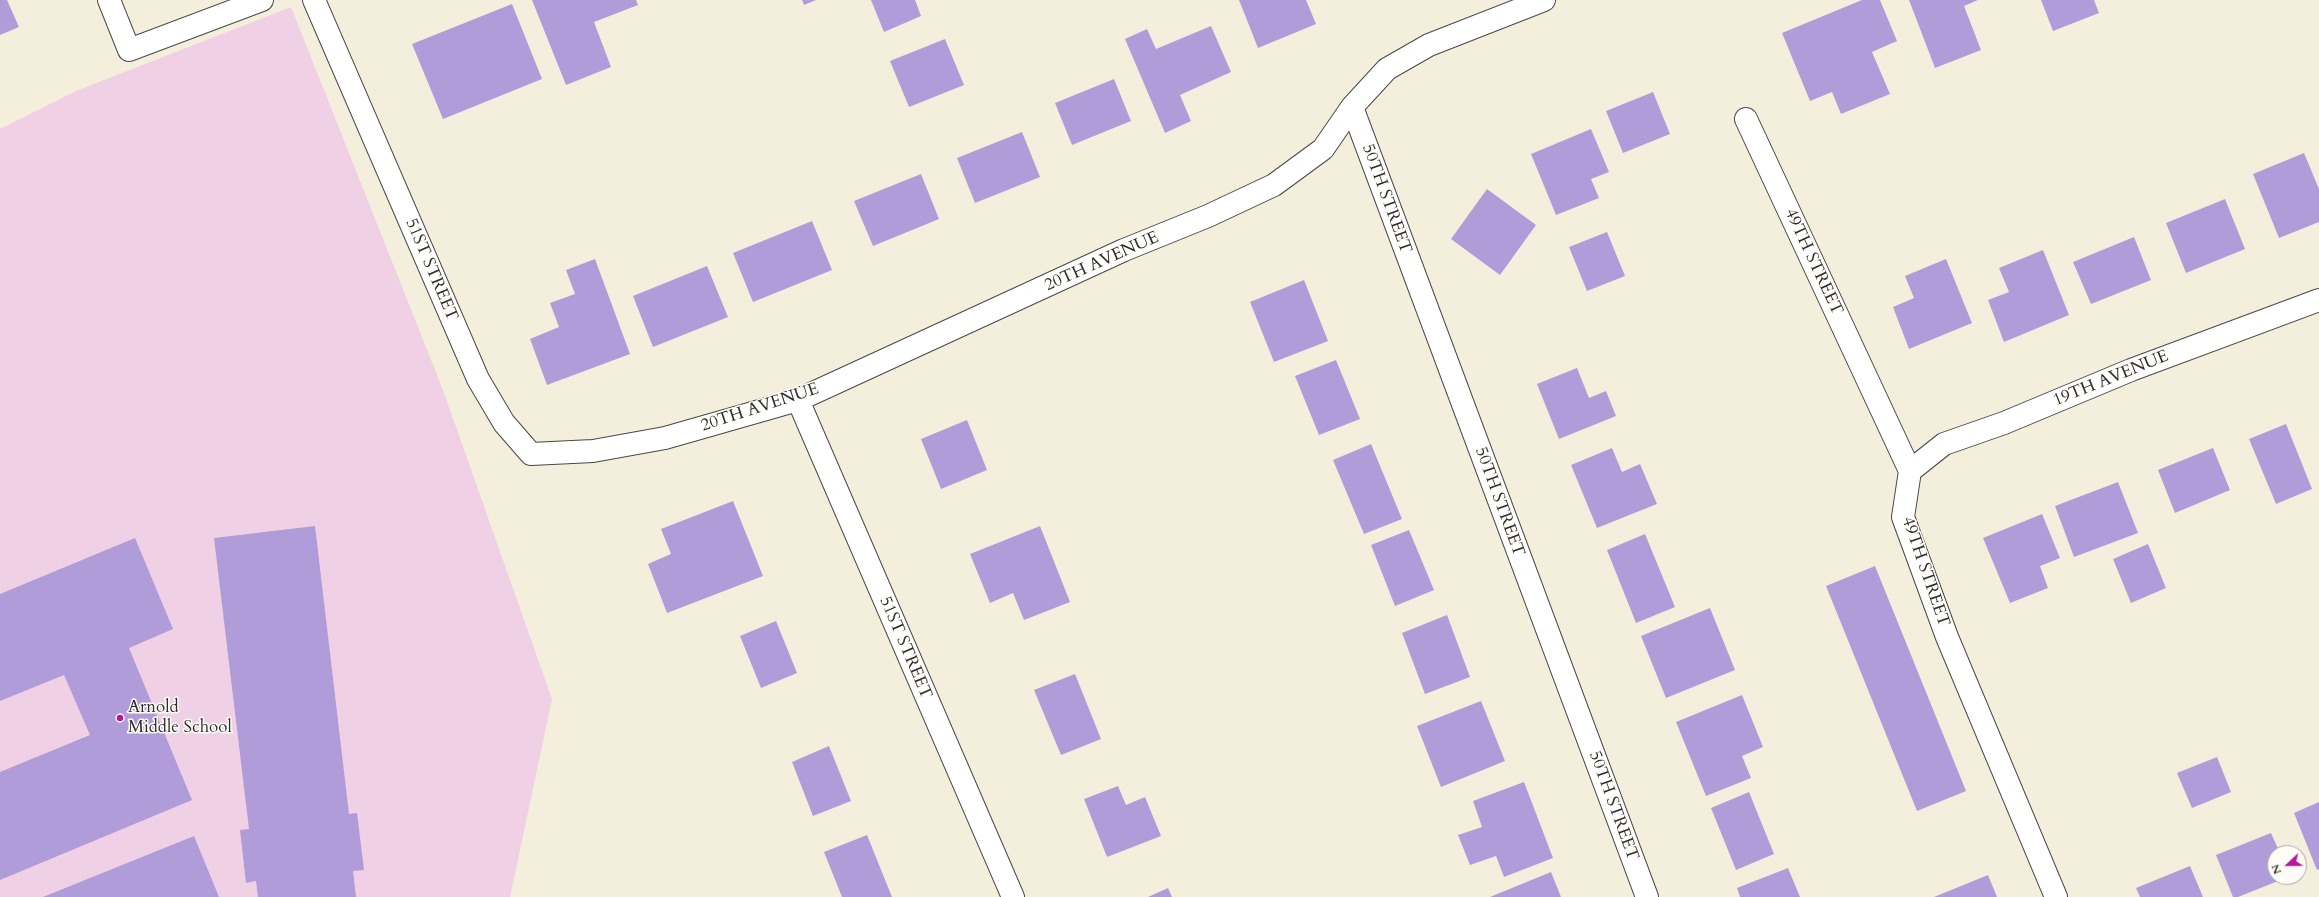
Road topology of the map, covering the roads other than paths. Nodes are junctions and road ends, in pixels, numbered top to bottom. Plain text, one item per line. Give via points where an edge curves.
1 (109, 0) edge
2 (262, 0) edge
3 (314, 0) edge
4 (1544, 0) edge
5 (1352, 107) junction
6 (1746, 119) dead end
7 (2319, 300) edge
8 (798, 400) junction
9 (614, 447) joint
10 (1910, 471) junction
11 (1013, 897) edge
12 (1647, 897) edge
13 (2056, 897) edge

1 - 2 street via 129,50
3 - 9 street, 51ST STREET via 475,373 504,423 531,454 593,451
4 - 5 street, 20TH AVENUE via 1429,45 1387,69
5 - 8 street, 20TH AVENUE via 1323,150 1274,185 1208,216 1124,250
5 - 12 street, 50TH STREET
6 - 10 street, 49TH STREET
7 - 10 street, 19TH AVENUE via 2131,370 2004,423 1944,444
8 - 9 street, 20TH AVENUE via 666,438
8 - 11 street, 51ST STREET
10 - 13 street, 49TH STREET via 1904,517 1947,637

